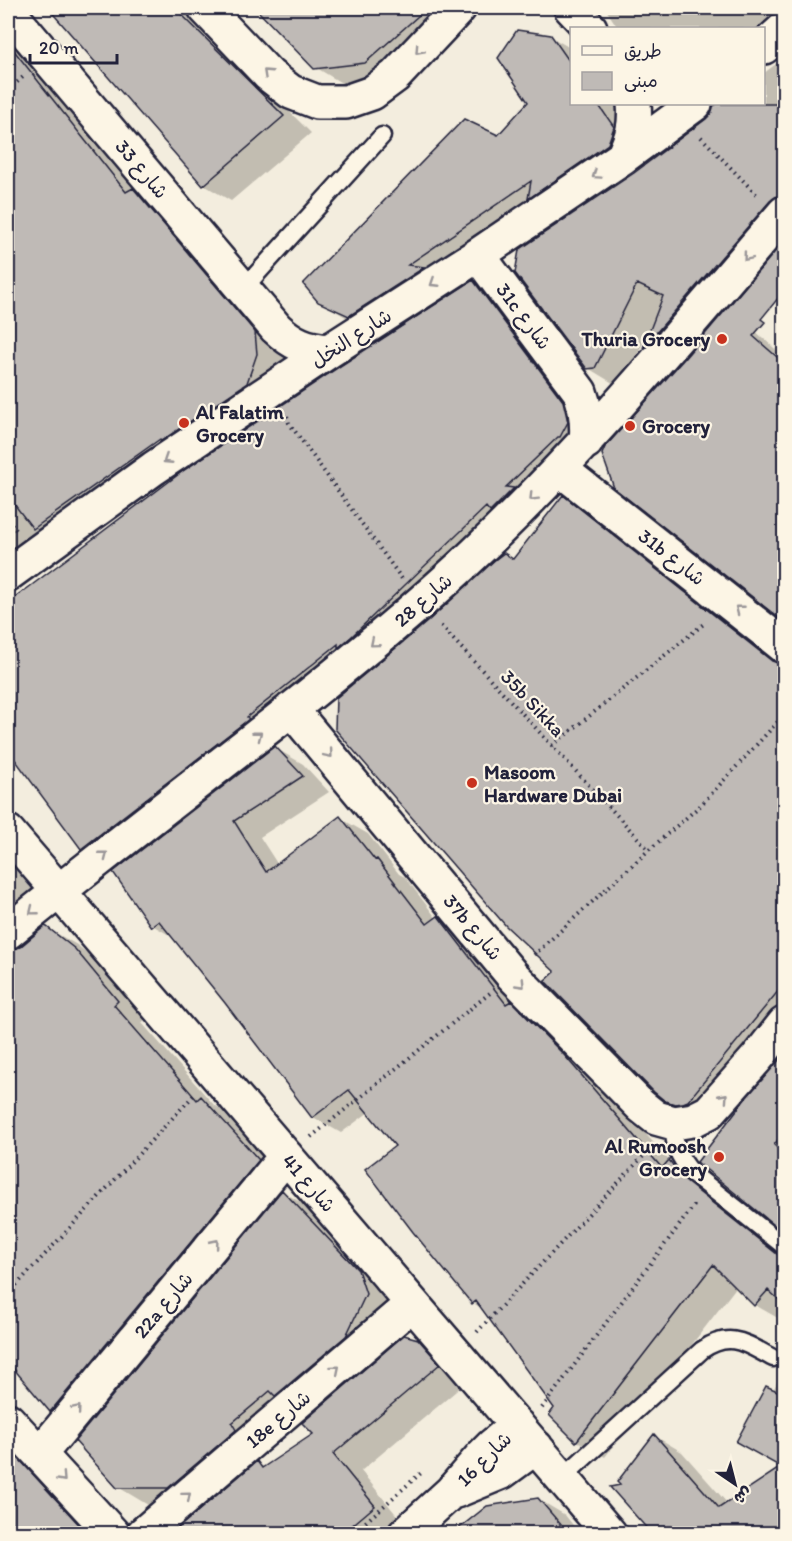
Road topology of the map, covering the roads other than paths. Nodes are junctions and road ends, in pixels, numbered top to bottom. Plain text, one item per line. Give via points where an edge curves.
1 (204, 8) edge
2 (459, 8) edge
3 (571, 8) edge
4 (8, 11) edge
5 (589, 27) edge
6 (784, 29) edge
7 (765, 46) edge
8 (634, 105) edge
9 (688, 109) edge
10 (382, 136) dead end
11 (623, 157) junction
12 (782, 216) edge
13 (477, 255) junction
14 (243, 289) junction
15 (276, 328) junction
16 (329, 351) junction
17 (570, 377) junction
18 (640, 382) junction
19 (277, 387) junction
20 (586, 442) junction
21 (560, 469) junction
22 (8, 574) edge
23 (784, 646) edge
24 (291, 709) junction
25 (8, 832) edge
26 (58, 891) junction
27 (8, 932) edge
28 (784, 1024) edge
29 (674, 1123) junction
30 (286, 1156) junction
31 (784, 1246) edge
32 (412, 1304) junction
33 (773, 1358) dead end
34 (8, 1420) edge
35 (526, 1435) junction
36 (40, 1454) junction
37 (562, 1478) junction
38 (113, 1533) edge
39 (143, 1533) edge
40 (405, 1533) edge
41 (610, 1533) edge

2 -> 1 street via 395,76 372,93 346,102 317,102 291,92 269,75
3 - 5 street
4 - 14 street, شارع 33
6 - 7 street
8 - 11 street via 631,138
9 - 11 street, شارع النخل
10 - 14 lane
11 -> 13 street, شارع النخل
12 -> 18 street, شارع 28
13 -> 16 street, شارع النخل
13 - 17 street, 31c شارع
14 - 15 street, شارع 33
15 - 16 street, شارع 33 via 299,345
15 - 19 street, شارع 33 via 283,358
16 - 19 street, شارع النخل
17 - 18 street via 604,386
17 - 20 street, 31c شارع via 586,408
18 - 20 street, شارع 28
19 -> 22 street, شارع النخل via 154,468
20 - 21 street, شارع 28
23 -> 21 street, 31b شارع
21 -> 24 street, شارع 28 via 420,604
26 -> 24 street, شارع 28
24 -> 29 street, 37b شارع via 512,975 641,1106 656,1118
25 - 26 street, شارع 41
26 -> 27 street, شارع 28
26 - 30 street, شارع 41
29 -> 28 street via 709,1112
29 - 31 lane via 677,1150 692,1173
30 - 32 street, شارع 41
36 -> 30 street, 22a شارع
32 - 35 street, شارع 41
39 -> 32 street, 18e شارع
33 - 37 lane via 735,1340 712,1343
34 - 36 street
35 - 37 street, شارع 41
35 - 40 street, شارع 16 via 502,1472 451,1492
36 -> 38 street
37 - 41 street, شارع 41

